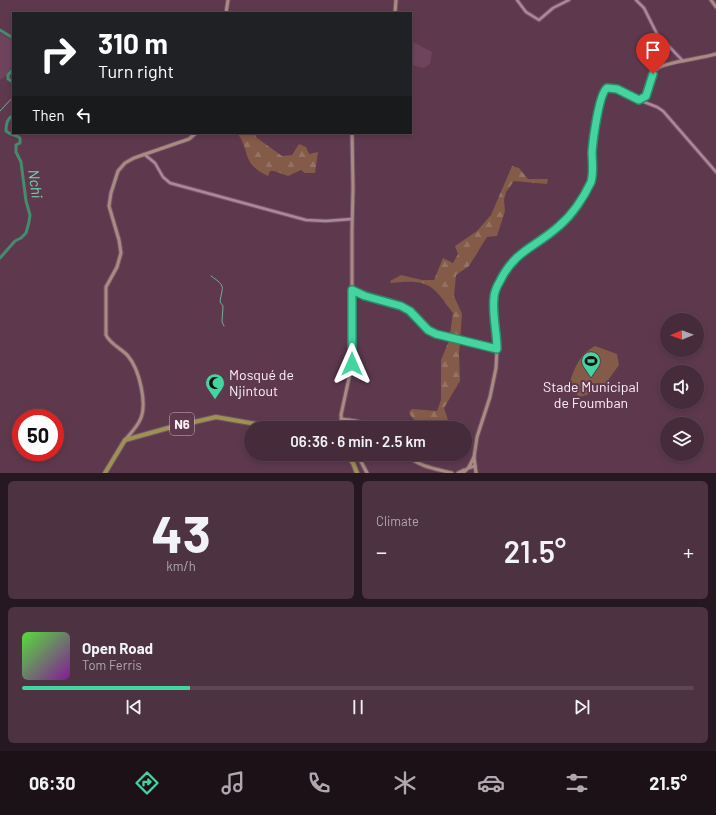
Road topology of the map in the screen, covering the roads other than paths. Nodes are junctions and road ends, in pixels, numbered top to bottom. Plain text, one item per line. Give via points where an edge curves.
1 (228, 0) edge
2 (396, 0) edge
3 (517, 0) edge
4 (569, 0) edge
5 (636, 0) edge
6 (711, 0) edge
7 (716, 7) edge
8 (226, 12) edge
9 (395, 12) edge
10 (716, 54) edge
11 (684, 61) junction
12 (639, 100) junction
13 (195, 134) edge
14 (352, 134) edge
15 (144, 154) junction
16 (716, 172) edge
17 (352, 219) junction
18 (352, 290) junction
19 (497, 349) junction
20 (344, 420) tunnel mouth
21 (244, 422) edge
22 (125, 440) junction
23 (474, 456) junction
24 (351, 461) edge
25 (361, 461) edge
26 (416, 461) edge
27 (475, 466) junction
28 (468, 468) junction
29 (464, 472) edge
30 (105, 473) edge
31 (357, 473) edge
32 (367, 473) edge
33 (452, 473) edge
34 (458, 473) edge
35 (476, 473) edge

1 - 8 main road
2 - 9 main road
3 - 4 street via 526,12 539,20 553,8
5 - 11 street via 644,8 657,34
6 - 7 main road
10 - 11 main road
11 - 12 main road via 657,69 646,96
12 - 16 street via 657,106 663,111
12 - 19 main road via 614,88 604,90 593,144 592,177 587,189 564,222 513,260 496,290 494,303
13 - 15 main road via 189,139
14 - 17 main road
15 - 17 street via 154,162 162,177 170,183 306,220
15 - 22 main road via 125,163 120,169 109,202 121,249 117,267 106,290 106,335 127,355 135,367 144,402 140,421
17 - 18 main road
18 - 19 street via 401,306 436,334
18 - 20 main road via 352,364
19 - 23 main road via 493,384 478,432
21 - 22 highway, N6 via 216,417
22 - 30 highway
23 - 27 main road
23 - 28 main road
24 - 31 highway
25 - 32 main road
26 - 33 main road
27 - 28 main road
27 - 35 main road
28 - 29 main road
29 - 34 main road

